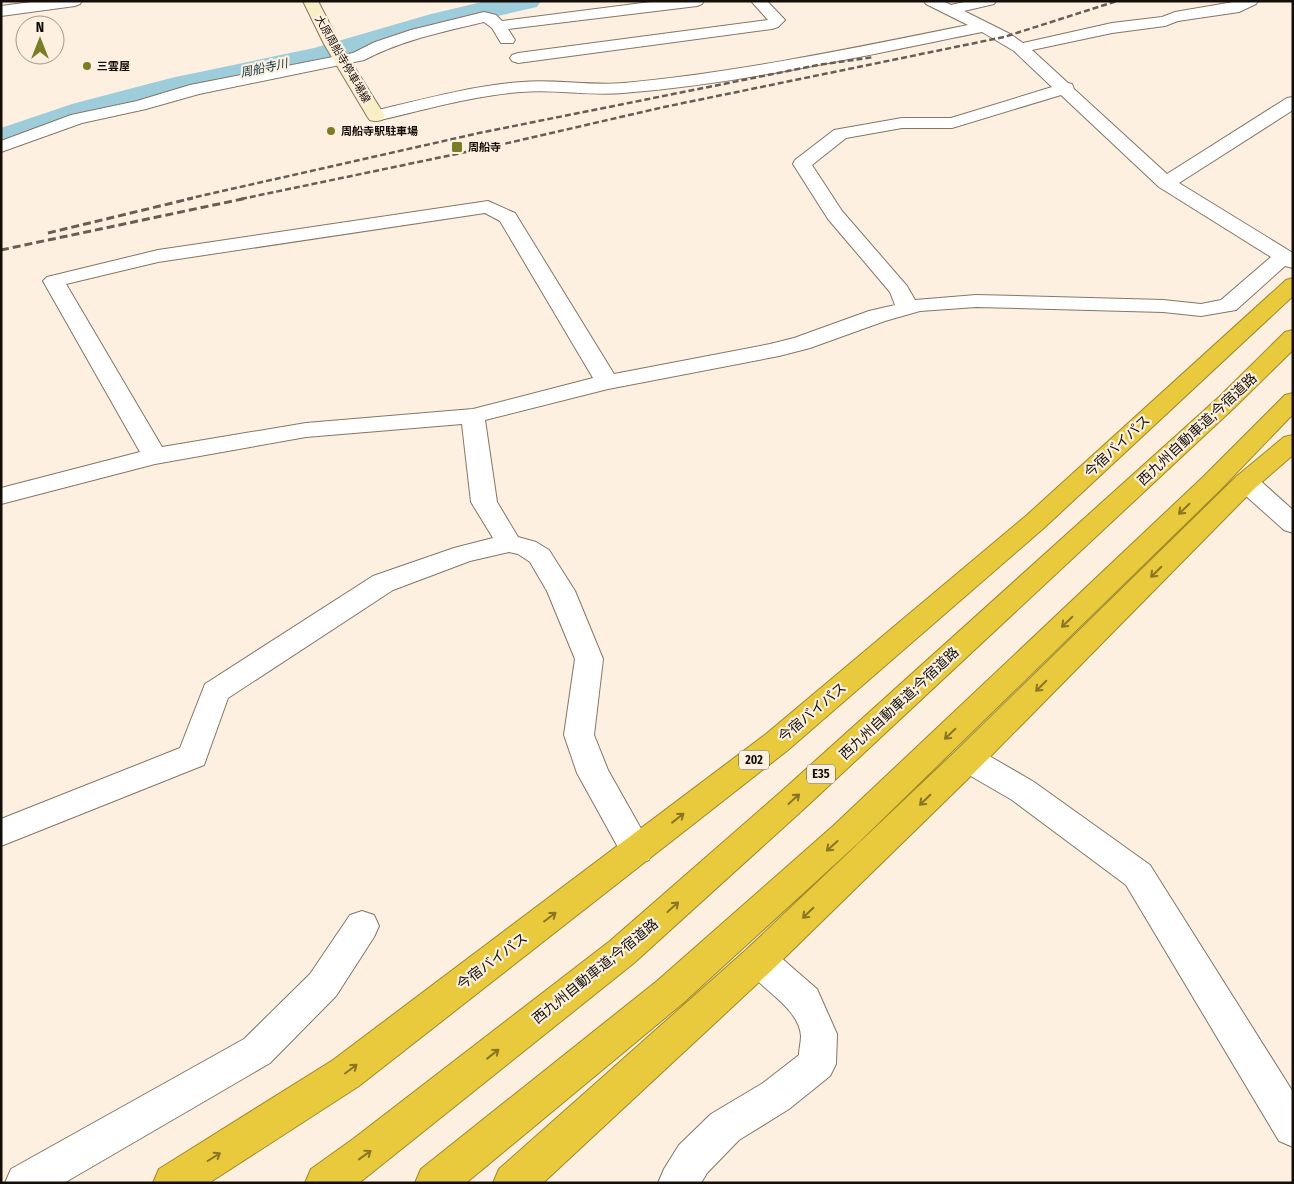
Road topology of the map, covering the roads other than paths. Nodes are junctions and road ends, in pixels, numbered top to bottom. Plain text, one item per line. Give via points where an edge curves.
1 (75, 1) edge
2 (310, 1) edge
3 (697, 1) edge
4 (758, 1) edge
5 (931, 1) edge
6 (989, 1) edge
7 (1251, 1) edge
8 (489, 3) dead end
9 (25, 5) edge
10 (949, 10) junction
11 (1, 11) edge
12 (498, 26) junction
13 (984, 27) junction
14 (365, 36) dead end
15 (313, 48) dead end
16 (339, 48) junction
17 (1020, 48) junction
18 (276, 57) dead end
19 (518, 58) junction
20 (153, 84) dead end
21 (537, 88) junction
22 (1066, 88) junction
23 (124, 92) dead end
24 (1293, 102) edge
25 (376, 116) joint
26 (18, 123) dead end
27 (1, 147) edge
28 (1166, 183) junction
29 (1290, 268) edge
30 (908, 308) junction
31 (1293, 337) edge
32 (607, 382) junction
33 (1293, 400) edge
34 (473, 416) junction
35 (1293, 431) edge
36 (1293, 442) edge
37 (155, 456) junction
38 (1246, 482) junction
39 (1212, 483) junction
40 (1, 496) edge
41 (1293, 524) edge
42 (509, 543) junction
43 (968, 758) junction
44 (1, 833) edge
45 (637, 850) junction
46 (362, 926) dead end
47 (759, 960) junction
48 (1293, 1128) edge
49 (25, 1183) edge
50 (173, 1183) edge
51 (325, 1183) edge
52 (435, 1183) edge
53 (513, 1183) edge
54 (678, 1183) edge

1 - 9 street
2 - 16 main road, 大原周船寺停車場線
3 - 12 street
4 - 19 street via 777,20 772,24
5 - 10 street
6 - 10 street
7 - 17 street via 1239,7 1112,28
8 - 14 street via 410,21
9 - 11 street
10 - 13 street
12 - 16 street via 484,16 399,39 358,57
12 - 19 street
13 - 17 street
13 - 21 street via 844,54 622,88
15 - 16 street
16 - 25 main road, 大原周船寺停車場線
16 - 27 street via 140,105 76,119
17 - 22 street
18 - 20 street
19 - 21 street
21 - 25 street via 521,87 462,96
22 - 28 street
22 - 30 street via 952,123 902,123 840,134 802,164 835,215 900,290
23 - 26 street
24 - 28 street
28 - 29 street
29 - 30 street via 1228,305 1201,310 1154,305 976,301
45 -> 29 highway, 今宿バイパス / 202 via 777,742 1036,522
30 - 32 street via 770,352
51 -> 31 highway, 西九州自動車道;今宿道路 / E35 via 367,1154 622,952 839,758 1227,402
32 - 34 street
32 - 37 street via 508,217 488,208 158,256 54,281
33 - 39 highway
34 - 37 street via 306,430
34 - 42 street via 484,502
35 - 39 highway
36 - 38 highway
37 - 40 street
38 - 41 street
38 -> 43 highway
39 -> 52 highway via 845,835 670,992
42 - 44 street via 463,554 383,583 215,692 193,756
42 - 45 street via 540,556 561,591 589,659 579,735 593,773
43 -> 47 highway
43 - 48 street via 1023,791 1138,875
50 -> 45 highway, 今宿バイパス / 202 via 346,1073
46 - 49 street via 323,985 257,1051
47 - 53 highway
47 - 54 street via 804,1001 819,1034 817,1064 776,1096 725,1127 693,1159

